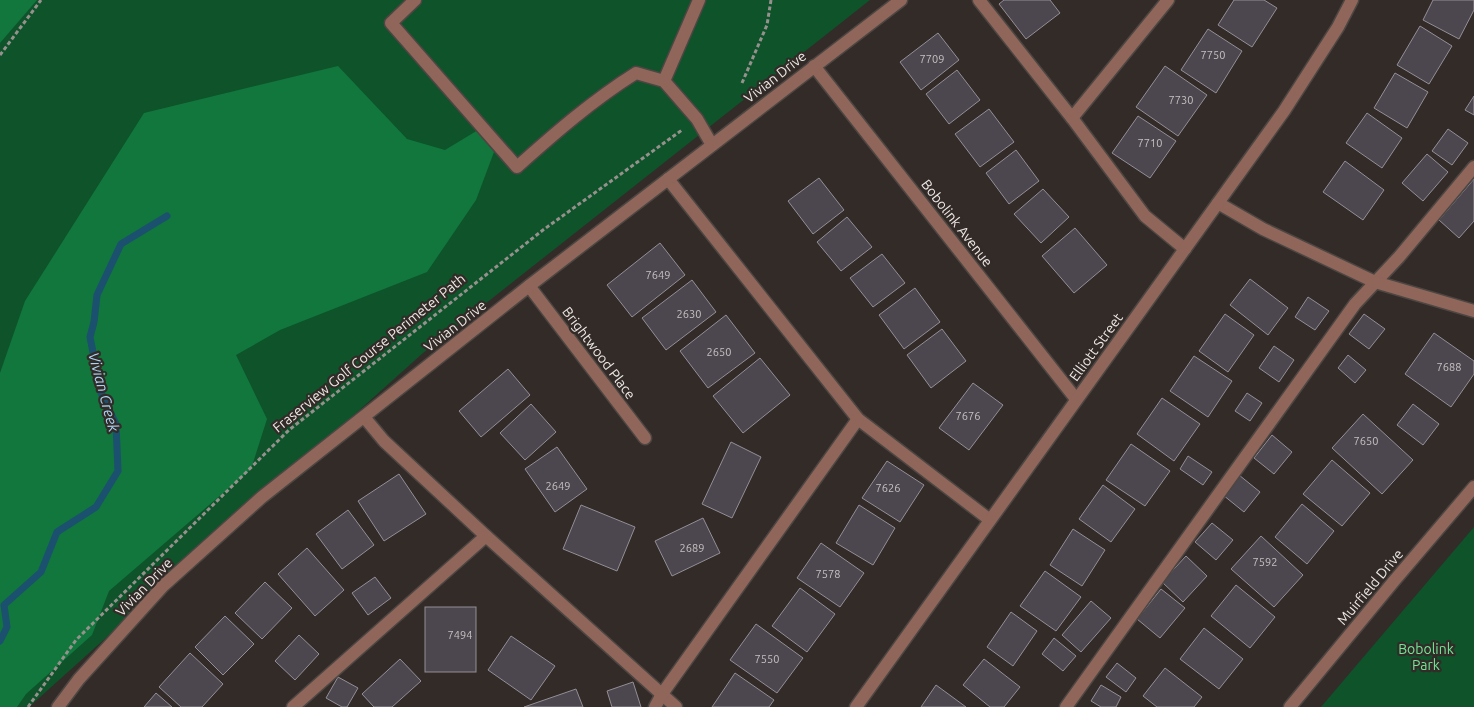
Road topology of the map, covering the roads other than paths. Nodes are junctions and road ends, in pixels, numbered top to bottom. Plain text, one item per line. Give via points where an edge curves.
1 (415, 0) edge
2 (699, 0) edge
3 (901, 0) edge
4 (979, 0) edge
5 (1168, 0) edge
6 (1352, 0) edge
7 (814, 66) junction
8 (664, 81) junction
9 (1072, 118) junction
10 (712, 145) junction
11 (1474, 167) edge
12 (668, 179) junction
13 (1218, 203) junction
14 (1185, 249) junction
15 (1375, 282) junction
16 (529, 286) junction
17 (1474, 310) edge
18 (1076, 399) junction
19 (364, 417) junction
20 (858, 419) junction
21 (645, 438) dead end
22 (1474, 487) edge
23 (990, 520) junction
24 (486, 536) junction
25 (662, 694) junction
26 (58, 707) edge
27 (293, 707) edge
28 (655, 707) edge
29 (676, 707) edge
30 (856, 707) edge
31 (1066, 707) edge
32 (1290, 707) edge

1 - 8 street via 391,23 517,167 579,113 636,73
2 - 8 street
3 - 7 street, Vivian Drive
4 - 9 street
5 - 9 street
6 - 13 street, Elliott Street via 1284,111
7 - 10 street, Vivian Drive
7 - 18 street, Bobolink Avenue
8 - 10 street via 697,120
9 - 14 street via 1145,216
10 - 12 street, Vivian Drive
11 - 15 street
12 - 16 street, Vivian Drive
12 - 20 street
13 - 14 street, Elliott Street
13 - 15 street via 1263,229
14 - 18 street, Elliott Street
15 - 17 street
15 - 31 street via 1349,312
16 - 19 street, Vivian Drive
16 - 21 street, Brightwood Place
18 - 23 street, Elliott Street
19 - 24 street via 384,441
19 - 26 street, Vivian Drive via 262,497 163,586 79,678
20 - 23 street
20 - 25 street
22 - 32 street, Muirfield Drive
23 - 30 street, Elliott Street
24 - 25 street
24 - 27 street
25 - 28 street
25 - 29 street

